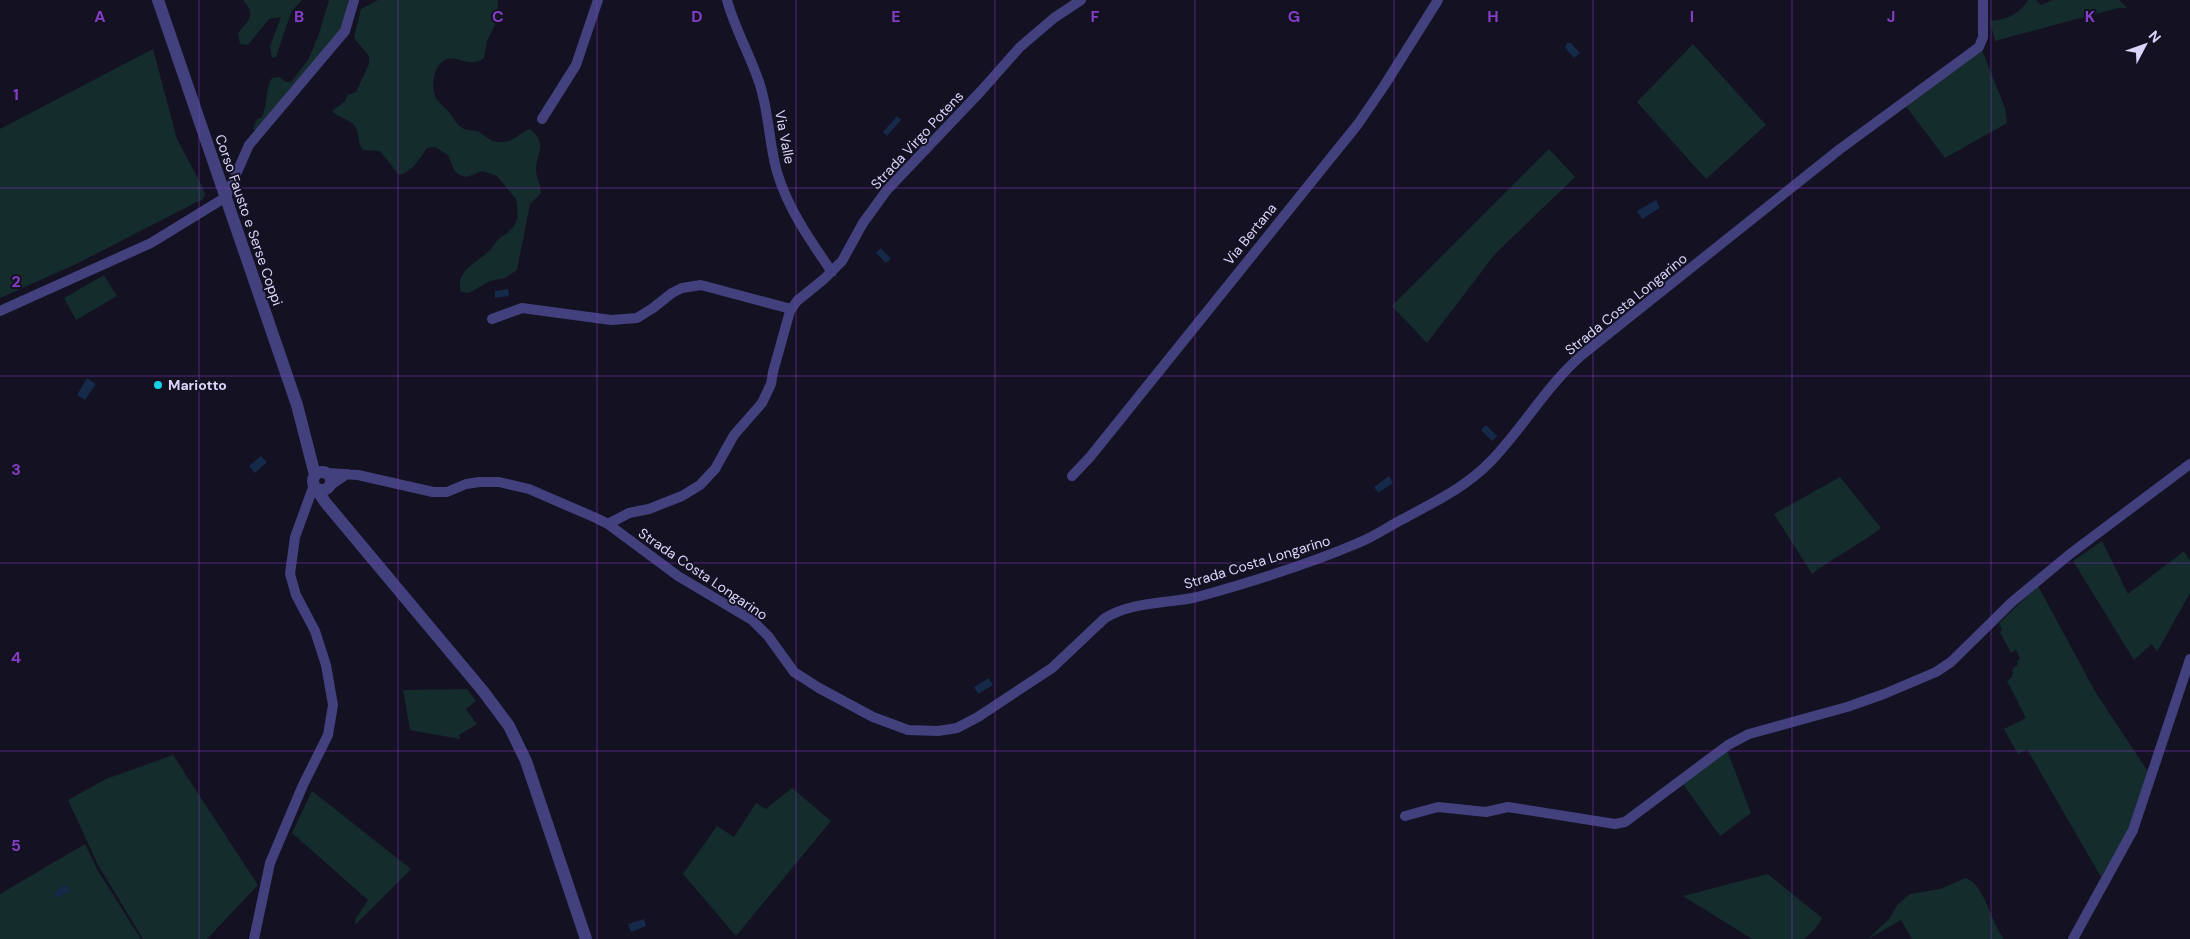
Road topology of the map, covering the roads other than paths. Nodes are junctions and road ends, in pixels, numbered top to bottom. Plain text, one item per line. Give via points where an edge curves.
1 (158, 0) edge
2 (354, 0) edge
3 (598, 0) edge
4 (727, 0) edge
5 (1081, 0) edge
6 (1438, 0) edge
7 (1983, 0) edge
8 (542, 120) dead end
9 (226, 197) junction
10 (832, 272) junction
11 (791, 309) junction
12 (0, 311) edge
13 (492, 319) dead end
14 (2190, 464) edge
15 (1072, 476) dead end
16 (323, 480) junction
17 (608, 524) junction
18 (2190, 659) edge
19 (1406, 816) dead end
20 (254, 939) edge
21 (586, 939) edge
22 (2073, 939) edge

1 - 9 street, Corso Fausto e Serse Coppi
2 - 9 street via 345,31 249,145
3 - 8 street via 576,65
4 - 10 street, Via Valle via 761,87 780,180 793,212
5 - 10 street, Strada Virgo Potens via 1020,47 900,175 872,210 842,262
6 - 15 street, Via Bertana via 1358,124
7 - 17 street, Strada Costa Longarino via 1983,38 1979,47 1840,149 1583,354 1489,463 1455,490 1360,542 1312,561 1196,597 1115,612 1052,668 957,728 938,732 908,730 872,717 819,688 794,672 752,620 678,576
9 - 12 street via 151,243
9 - 16 street, Corso Fausto e Serse Coppi via 310,450
10 - 11 street, Strada Virgo Potens
11 - 13 street via 701,285 672,293 638,318 611,320 522,308
11 - 17 street, Strada Virgo Potens via 766,397 734,435 715,469 700,485 682,496
14 - 19 street via 2070,554 1936,672 1847,707 1749,734 1728,745 1624,822 1615,824 1508,807 1479,812 1438,807
16 - 17 street, Strada Costa Longarino via 347,474 433,492 447,492 480,482 499,482 529,489
16 - 20 street via 295,537 290,574 326,665 333,704 328,735 270,863
16 - 21 street, Corso Fausto e Serse Coppi via 325,502 509,726 526,760
18 - 22 street via 2133,830

